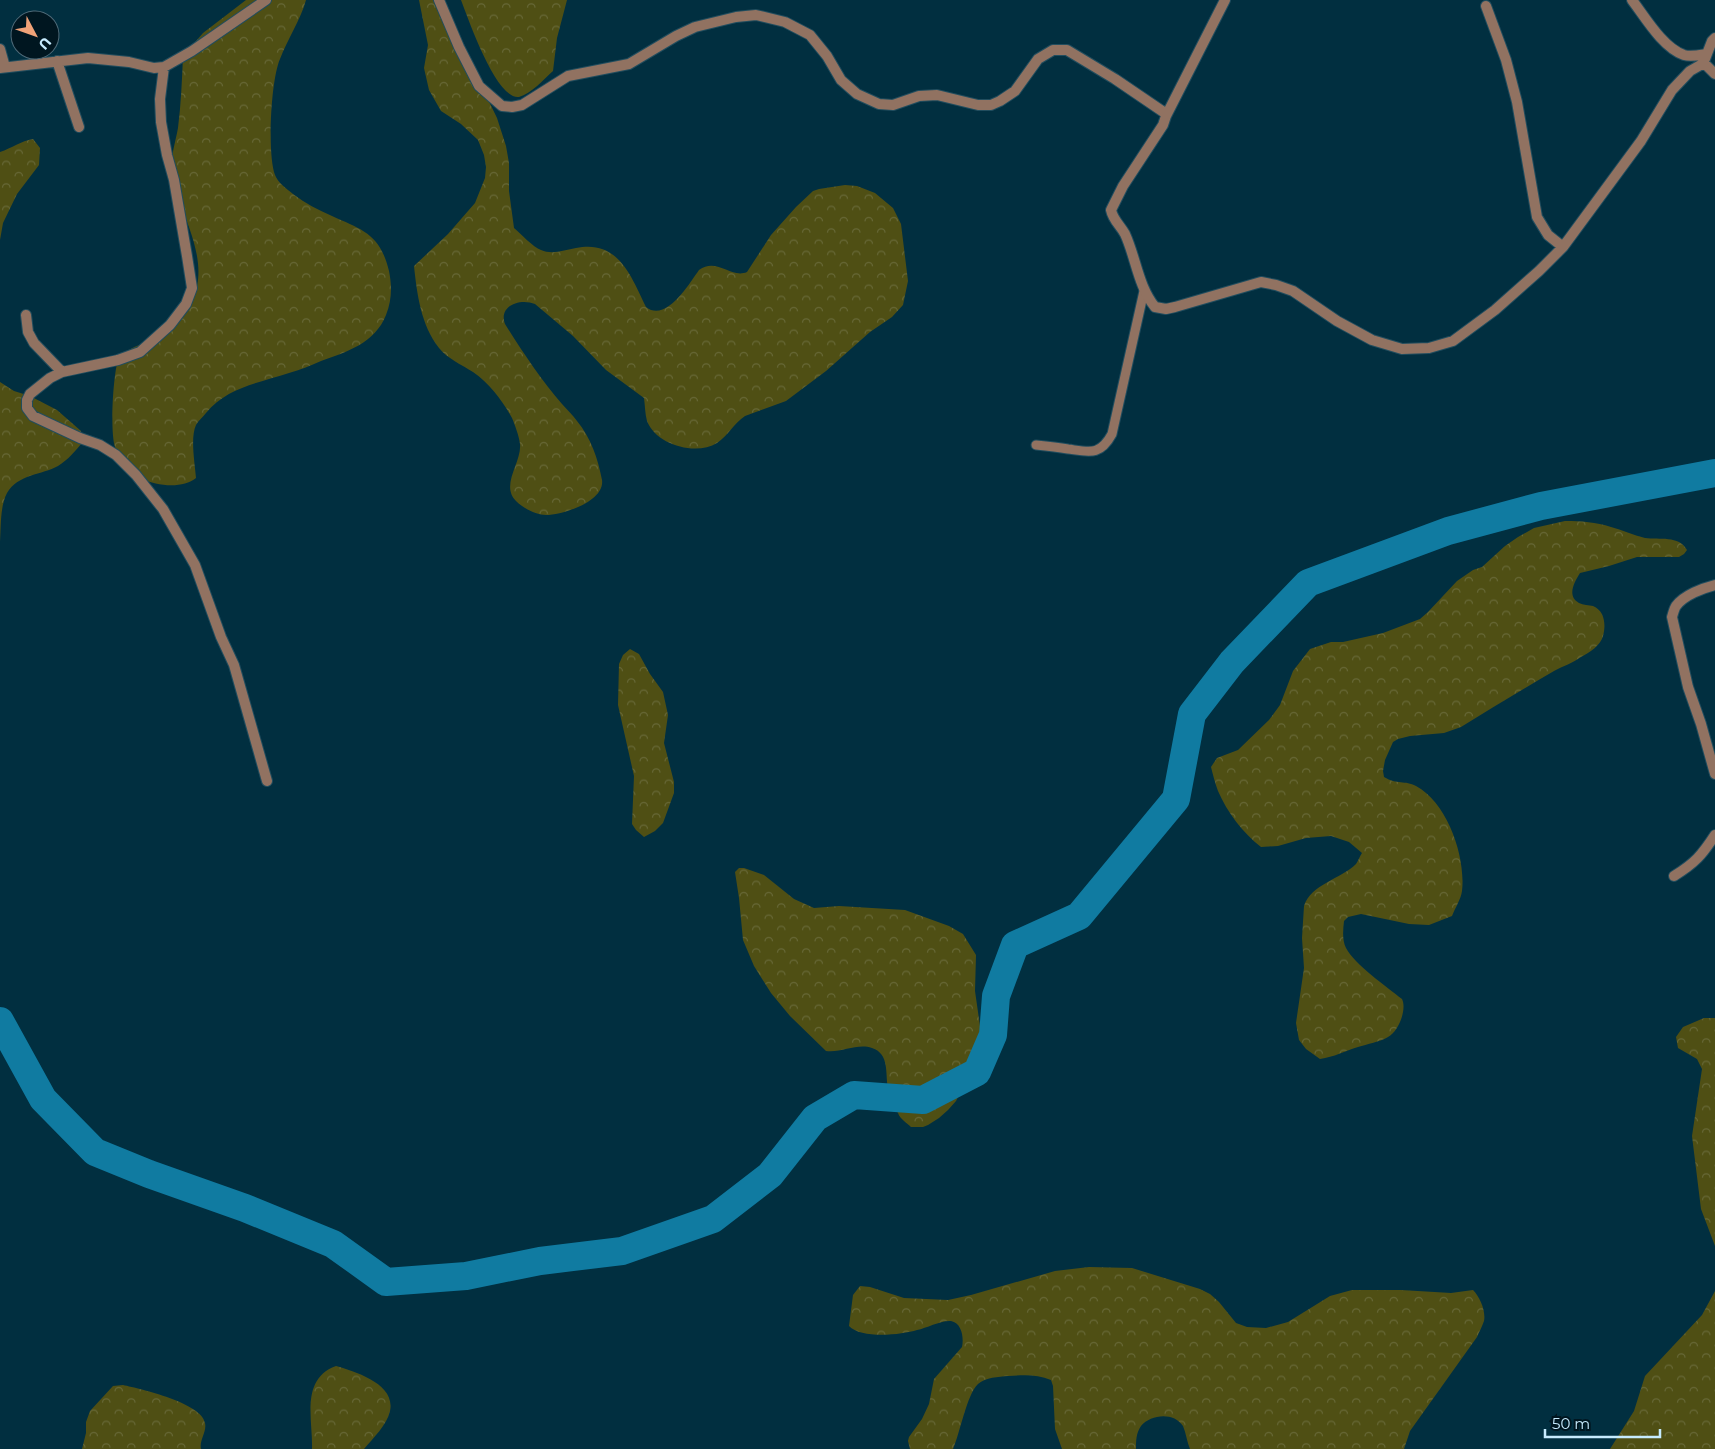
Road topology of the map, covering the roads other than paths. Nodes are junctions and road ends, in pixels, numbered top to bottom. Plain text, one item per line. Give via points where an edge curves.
1 (266, 0) edge
2 (439, 0) edge
3 (1226, 0) edge
4 (1632, 0) edge
5 (1486, 6) dead end
6 (1715, 38) edge
7 (0, 49) edge
8 (1706, 58) junction
9 (57, 61) junction
10 (2, 67) edge
11 (164, 67) junction
12 (1715, 74) edge
13 (1166, 116) junction
14 (79, 127) dead end
15 (1563, 247) junction
16 (1144, 290) junction
17 (26, 315) dead end
18 (62, 372) junction
19 (1036, 445) dead end
20 (1715, 585) edge
21 (1715, 774) edge
22 (267, 780) dead end
23 (1715, 835) edge
24 (1674, 876) dead end

1 - 11 street
2 - 13 street via 479,86 502,106 522,104 568,76 629,64 695,27 756,15 785,22 810,35 841,80 857,94 879,104 893,105 937,94 978,105 991,105 1015,90 1038,59 1053,50 1067,50
3 - 13 street
4 - 8 street via 1674,50 1685,56
5 - 15 street via 1517,102 1537,217 1548,235
6 - 8 street
7 - 10 street
8 - 12 street
8 - 15 street via 1672,90 1641,141
9 - 10 street
9 - 11 street via 88,58
9 - 14 street
11 - 18 street via 161,122 192,288 186,304 170,325 140,352
13 - 16 street via 1111,210 1134,257
15 - 16 street via 1495,310 1454,341 1429,348 1402,348 1372,340 1337,322 1293,291 1276,285 1261,282 1166,309 1155,307
16 - 19 lane via 1112,434 1107,442 1100,449 1088,452
17 - 18 street via 28,332 34,343
18 - 22 street via 30,394 27,408 33,416 116,455 163,510 195,565 234,665
20 - 21 street via 1707,586 1675,606 1672,618 1688,687
23 - 24 street via 1694,864

